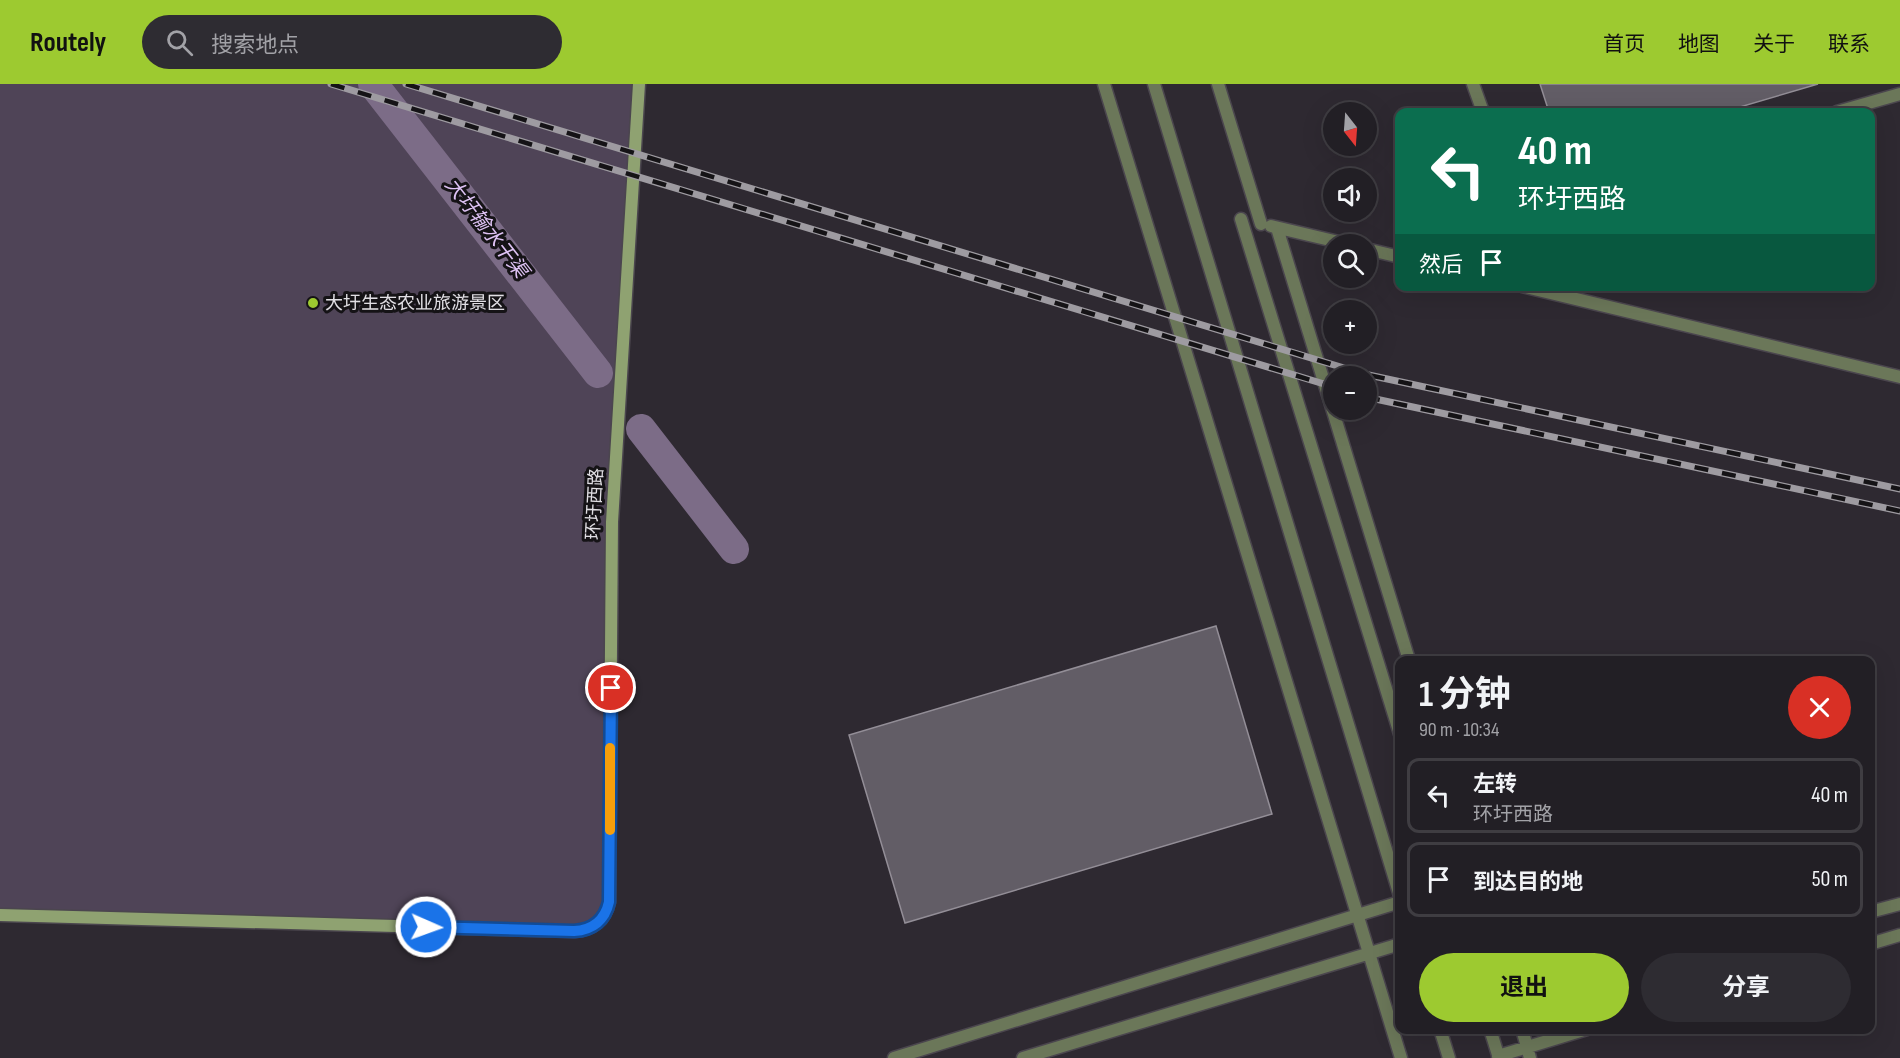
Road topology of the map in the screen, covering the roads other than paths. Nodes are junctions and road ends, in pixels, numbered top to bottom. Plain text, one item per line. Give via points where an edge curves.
1 (639, 84) edge
2 (1104, 84) edge
3 (1154, 84) edge
4 (1218, 84) edge
5 (1473, 84) edge
6 (1900, 94) edge
7 (1482, 108) edge
8 (1851, 108) edge
9 (1261, 224) junction
10 (1277, 228) junction
11 (1323, 239) edge
12 (1377, 252) edge
13 (1395, 256) edge
14 (1543, 291) edge
15 (1900, 377) edge
16 (1408, 656) edge
17 (1395, 718) edge
18 (1395, 879) edge
19 (1395, 904) edge
20 (1900, 904) edge
21 (1875, 911) edge
22 (0, 915) edge
23 (1358, 915) junction
24 (1900, 935) edge
25 (1875, 942) edge
26 (1395, 945) edge
27 (1369, 953) junction
28 (1442, 1034) edge
29 (1491, 1034) edge
30 (1524, 1034) edge
31 (1574, 1034) edge
32 (1529, 1052) edge
33 (1498, 1057) edge
34 (894, 1058) edge
35 (1023, 1058) edge
36 (1401, 1058) edge
37 (1449, 1058) edge

1 - 22 street, 环圩西路 via 612,522 606,913 587,929 574,931
2 - 23 lane
3 - 18 lane
4 - 9 lane
5 - 7 lane
6 - 8 lane
9 - 10 lane
9 - 17 lane via 1241,219
10 - 11 lane
10 - 16 lane
12 - 13 lane
14 - 15 lane
19 - 23 lane
20 - 21 lane
23 - 27 lane
23 - 34 lane
24 - 25 lane
26 - 27 lane
27 - 35 lane
27 - 36 lane
28 - 37 lane
29 - 33 lane
30 - 32 lane
31 - 32 lane
32 - 33 lane

